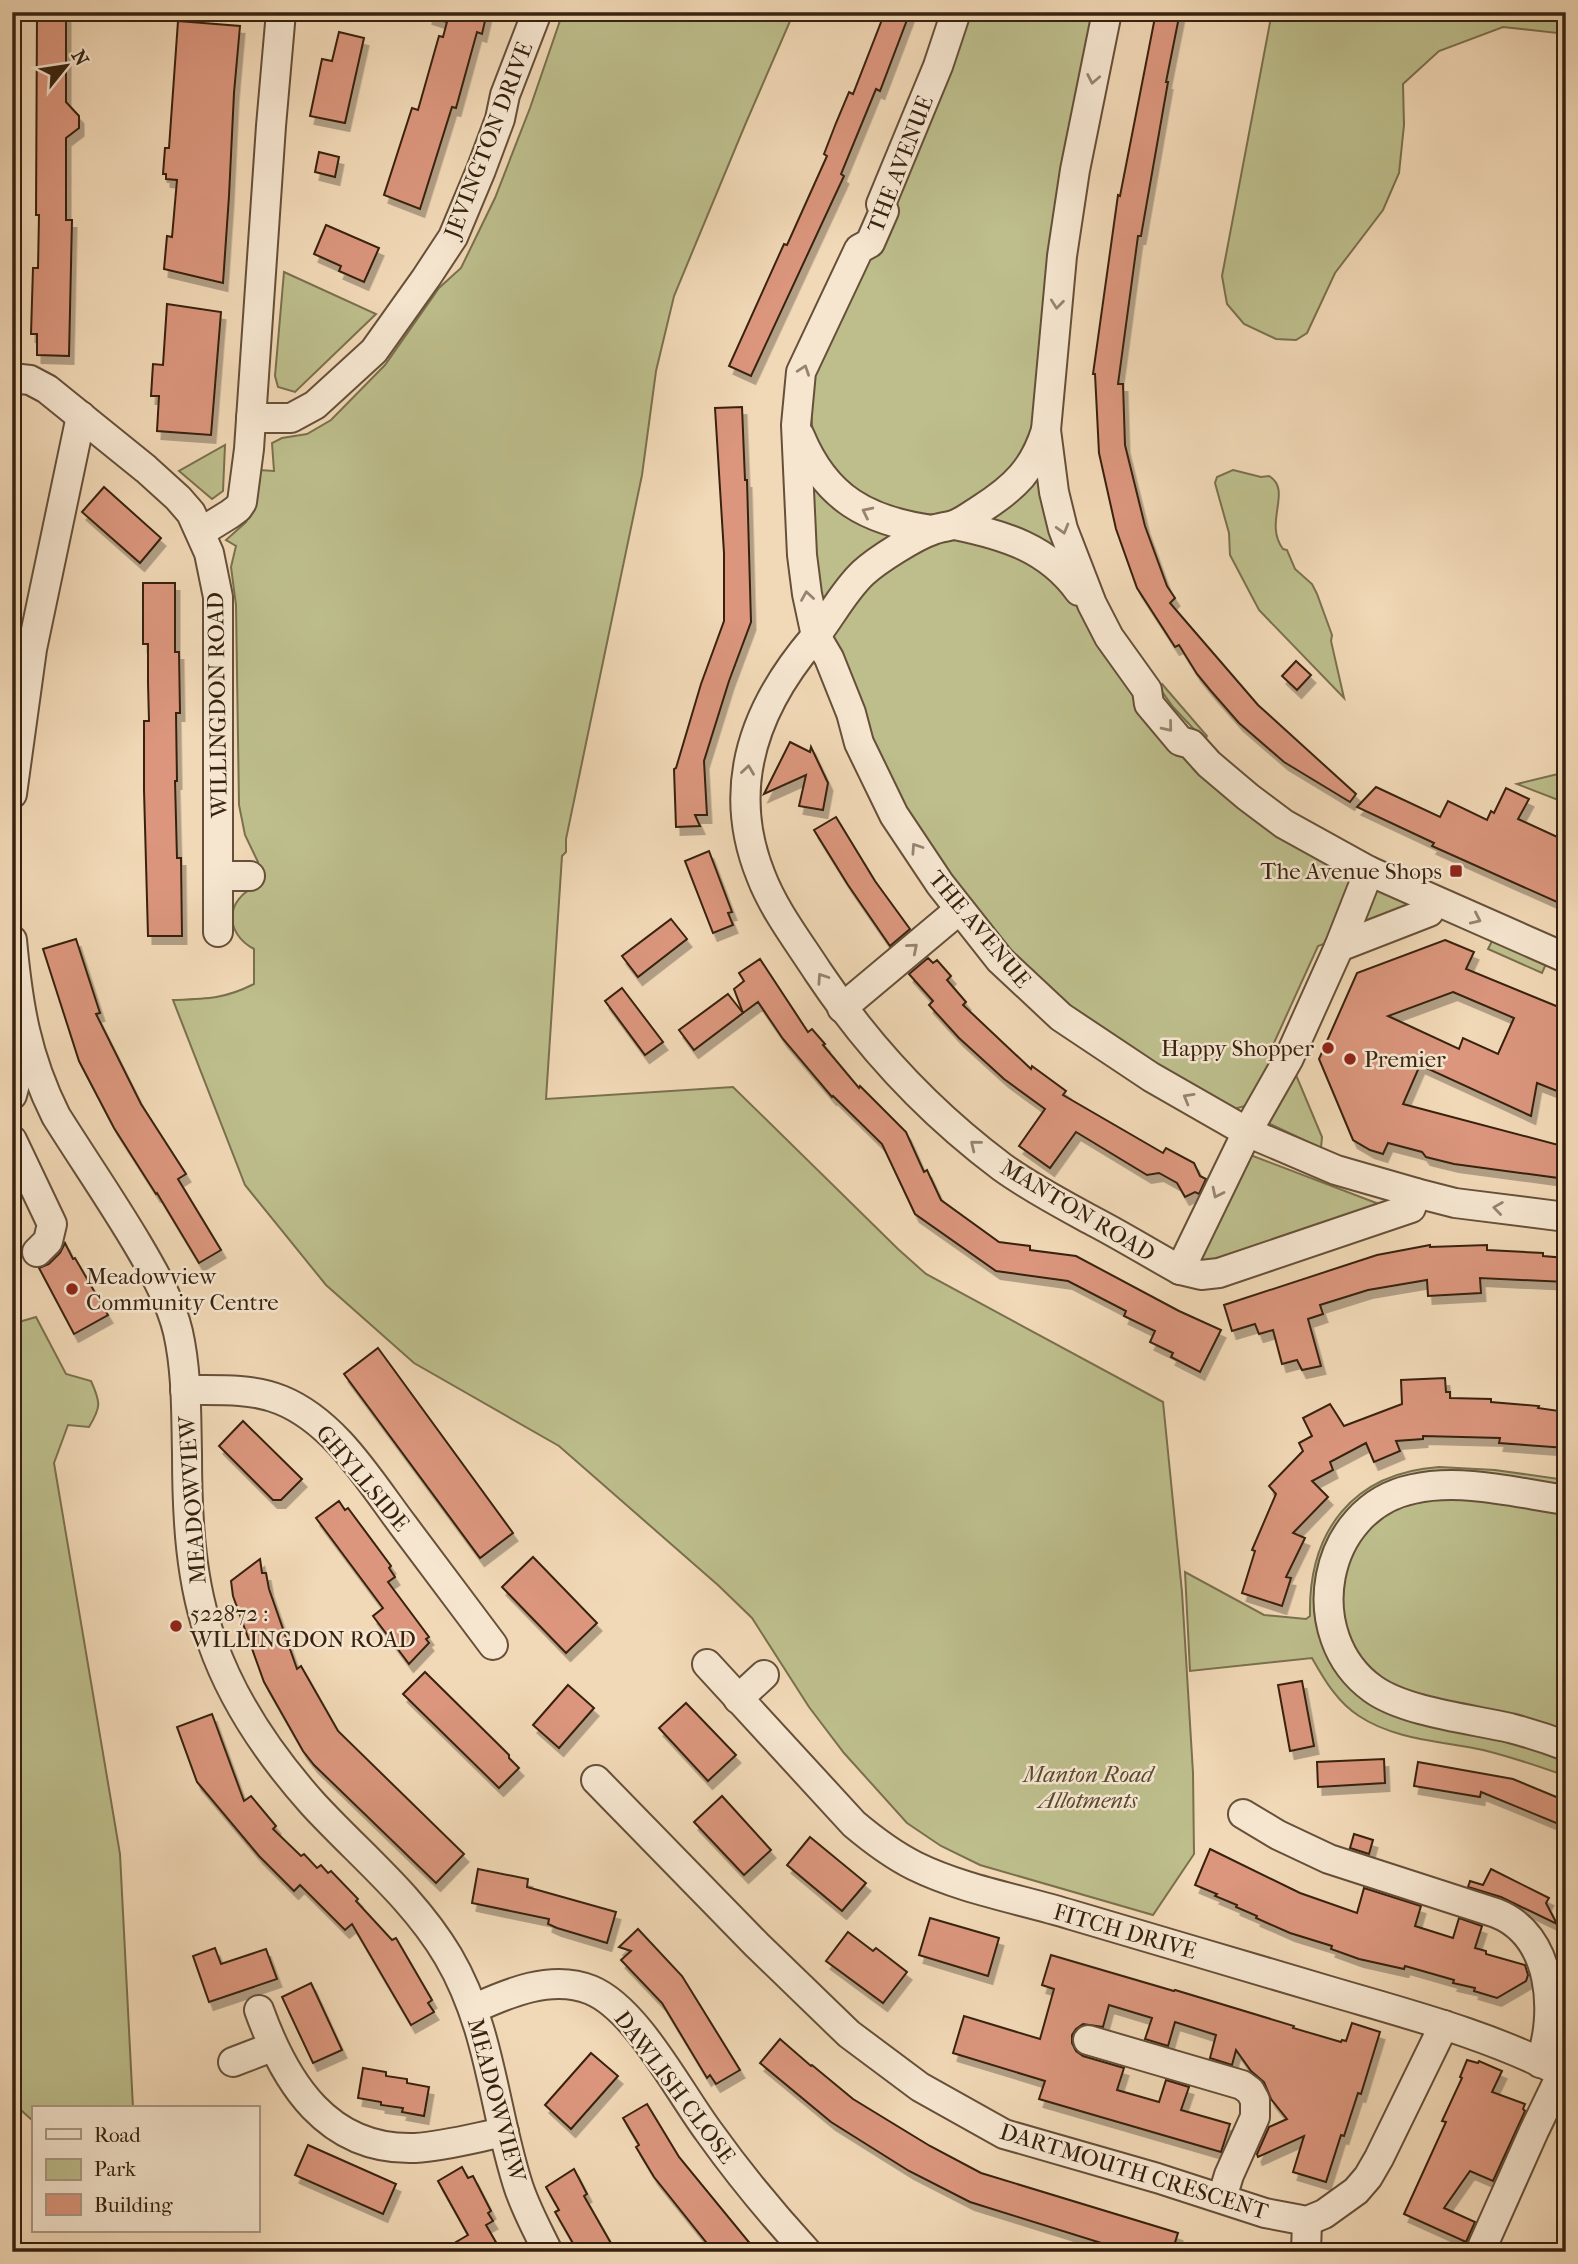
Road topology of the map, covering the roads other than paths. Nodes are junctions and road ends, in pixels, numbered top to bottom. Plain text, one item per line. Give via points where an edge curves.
1 (281, 12) edge
2 (537, 12) edge
3 (956, 12) edge
4 (1107, 12) edge
5 (12, 378) edge
6 (80, 416) junction
7 (251, 418) junction
8 (796, 425) junction
9 (1046, 430) junction
10 (944, 527) junction
11 (201, 533) junction
12 (816, 636) junction
13 (1110, 637) junction
14 (23, 701) junction
15 (12, 728) edge
16 (12, 794) edge
17 (1369, 871) junction
18 (219, 876) junction
19 (250, 876) dead end
20 (1435, 901) junction
21 (959, 910) junction
22 (218, 932) dead end
23 (12, 940) edge
24 (1339, 947) junction
25 (1566, 958) edge
26 (842, 1008) junction
27 (1247, 1132) junction
28 (12, 1140) edge
29 (1416, 1193) junction
30 (1566, 1217) edge
31 (37, 1252) dead end
32 (1180, 1270) junction
33 (186, 1390) junction
34 (1566, 1500) edge
35 (493, 1645) dead end
36 (707, 1664) dead end
37 (764, 1675) dead end
38 (738, 1699) junction
39 (1566, 1746) edge
40 (596, 1780) dead end
41 (1243, 1814) dead end
42 (473, 2009) junction
43 (259, 2010) dead end
44 (1444, 2025) junction
45 (1088, 2039) dead end
46 (272, 2047) junction
47 (233, 2062) dead end
48 (1556, 2070) edge
49 (504, 2132) junction
50 (1222, 2199) junction
51 (1307, 2221) junction
52 (1481, 2238) edge
53 (548, 2252) edge
54 (807, 2252) edge
55 (1306, 2252) edge

1 - 7 street
2 - 7 street, JEVINGTON DRIVE via 481,170 453,237 426,278 374,351 316,405 291,418
8 -> 3 street, THE AVENUE via 801,372 859,248 870,243 877,228 884,211 881,204
4 -> 9 street, THE AVENUE via 1062,256
5 - 6 street, WILLINGDON ROAD via 40,384
6 - 11 street, WILLINGDON ROAD via 178,498
6 - 14 street
7 - 11 street via 242,502
10 -> 8 street, THE AVENUE via 901,526 842,498 816,469
12 -> 8 street, THE AVENUE via 802,555
9 - 10 street, THE AVENUE via 1021,478 1003,495
9 -> 13 street, THE AVENUE via 1063,529 1083,585
10 - 12 street, THE AVENUE via 865,571
10 - 13 street, THE AVENUE via 1007,537 1048,558 1077,588
11 - 18 street, WILLINGDON ROAD via 218,597
21 -> 12 street, THE AVENUE via 878,786
26 -> 12 street, MANTON ROAD via 769,894 756,863 746,816 748,769 761,718 793,662
13 -> 17 street, THE AVENUE via 1147,690 1149,704 1180,741 1191,744 1284,824
14 - 15 street
14 - 16 street
17 - 20 street, THE AVENUE
17 - 24 street, MANTON ROAD
18 - 19 street
18 - 22 street, WILLINGDON ROAD
20 - 24 street via 1429,912
20 -> 25 street, THE AVENUE
26 -> 21 street
27 -> 21 street, THE AVENUE via 1151,1077 1061,1017 1000,960
23 - 33 street, MEADOWVIEW via 19,1007 33,1063 56,1116 162,1289 178,1331
24 - 27 street, MANTON ROAD via 1289,1058
32 -> 26 street, MANTON ROAD via 1040,1193 1003,1167 914,1091
27 - 29 street, THE AVENUE via 1336,1170
27 -> 32 street, MANTON ROAD
28 - 31 street via 52,1224 48,1241
30 -> 29 street, THE AVENUE via 1455,1203
29 - 32 street via 1411,1208 1272,1256 1209,1275
33 - 35 street, GHYLLSIDE via 272,1396 317,1421 366,1477
33 - 42 street, MEADOWVIEW via 194,1570 219,1661 277,1761 417,1911 449,1957
34 - 39 street via 1472,1487 1413,1488 1399,1493 1370,1510 1349,1532 1332,1568 1328,1598 1340,1652 1378,1693
36 - 38 street, FITCH DRIVE
37 - 38 street
38 - 44 street, FITCH DRIVE via 854,1824 915,1866 965,1885
40 - 50 street, DARTMOUTH CRESCENT via 827,2014 920,2087 1018,2139
41 - 48 street via 1329,1859 1511,1921 1534,1947 1546,1973 1547,2043
42 - 49 street, MEADOWVIEW
42 - 54 street, DAWLISH CLOSE via 541,1985 574,1985 605,1998 633,2024 737,2170
43 - 46 street
44 - 48 street, FITCH DRIVE
44 - 51 street via 1368,2177 1336,2207
45 - 50 street via 1250,2091 1255,2117
46 - 47 street
46 - 49 street via 315,2110 364,2139 412,2148
48 - 52 street via 1534,2131
49 - 53 street, MEADOWVIEW via 518,2186
50 - 51 street, DARTMOUTH CRESCENT
51 - 55 street

